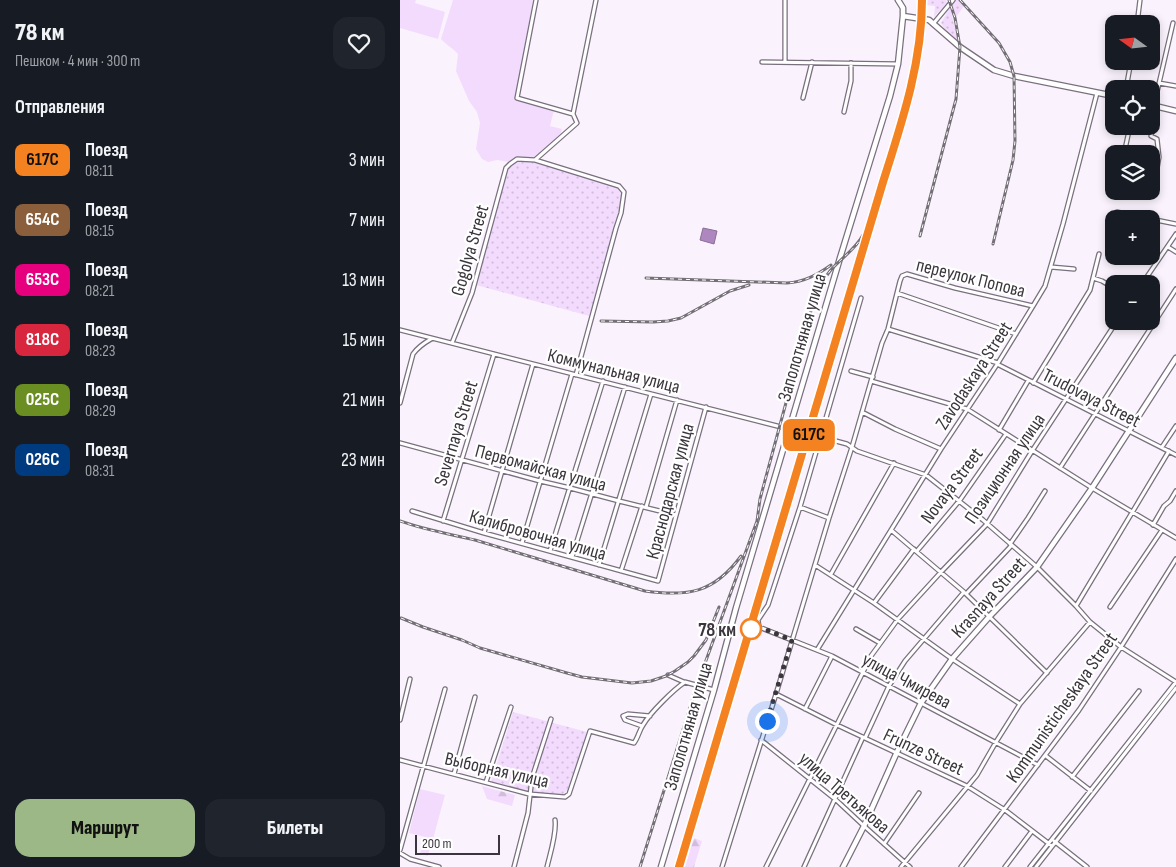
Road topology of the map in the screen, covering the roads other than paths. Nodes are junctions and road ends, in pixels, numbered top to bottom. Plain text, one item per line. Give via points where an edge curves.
1 (536, 0) edge
2 (596, 0) edge
3 (786, 0) edge
4 (898, 0) edge
5 (953, 0) edge
6 (1140, 0) edge
7 (1138, 15) edge
8 (904, 16) junction
9 (1173, 23) dead end
10 (933, 24) junction
11 (762, 62) dead end
12 (785, 62) junction
13 (812, 62) junction
14 (851, 64) junction
15 (898, 64) junction
16 (1160, 80) edge
17 (1160, 83) edge
18 (1176, 86) edge
19 (1097, 93) junction
20 (1105, 94) edge
21 (803, 98) dead end
22 (1160, 108) edge
23 (844, 112) dead end
24 (1176, 112) edge
25 (573, 114) junction
26 (1151, 135) edge
27 (1158, 145) edge
28 (535, 160) junction
29 (1160, 221) edge
30 (1176, 224) edge
31 (1176, 234) edge
32 (1168, 247) junction
33 (1176, 252) edge
34 (1099, 254) dead end
35 (1051, 267) junction
36 (1074, 270) dead end
37 (1148, 275) edge
38 (1093, 278) junction
39 (1105, 283) edge
40 (1176, 290) edge
41 (896, 294) junction
42 (861, 298) dead end
43 (1034, 306) junction
44 (888, 329) junction
45 (400, 330) edge
46 (1111, 330) edge
47 (1016, 334) junction
48 (432, 339) junction
49 (452, 343) junction
50 (494, 354) junction
51 (1176, 358) edge
52 (997, 363) junction
53 (533, 364) junction
54 (851, 371) dead end
55 (574, 374) junction
56 (872, 379) junction
57 (1028, 380) junction
58 (603, 381) junction
59 (1033, 382) junction
60 (625, 387) junction
61 (651, 394) junction
62 (677, 400) junction
63 (1066, 400) junction
64 (400, 403) edge
65 (706, 407) junction
66 (967, 410) junction
67 (862, 412) junction
68 (1096, 414) junction
69 (1176, 426) edge
70 (790, 429) junction
71 (999, 430) junction
72 (1129, 431) junction
73 (1006, 434) junction
74 (820, 437) junction
75 (400, 443) edge
76 (852, 447) junction
77 (1162, 447) junction
78 (941, 449) junction
79 (1032, 450) junction
80 (1169, 451) junction
81 (1176, 455) edge
82 (462, 460) junction
83 (894, 463) junction
84 (1060, 468) junction
85 (502, 470) junction
86 (926, 475) junction
87 (540, 481) junction
88 (570, 488) junction
89 (1092, 488) junction
90 (1045, 491) dead end
91 (1176, 491) edge
92 (591, 494) junction
93 (960, 500) junction
94 (619, 502) junction
95 (644, 507) junction
96 (800, 507) junction
97 (412, 511) dead end
98 (1132, 512) junction
99 (676, 515) junction
100 (829, 518) junction
101 (443, 521) junction
102 (987, 524) junction
103 (1153, 524) junction
104 (891, 530) junction
105 (1162, 530) junction
106 (484, 533) junction
107 (1176, 538) edge
108 (522, 543) junction
109 (1011, 545) junction
110 (916, 550) junction
111 (550, 551) junction
112 (572, 557) junction
113 (1176, 559) edge
114 (599, 565) junction
115 (815, 565) junction
116 (1037, 567) junction
117 (621, 571) junction
118 (941, 572) junction
119 (830, 574) junction
120 (658, 581) joint
121 (854, 590) junction
122 (965, 594) junction
123 (874, 603) junction
124 (1076, 606) junction
125 (1110, 607) dead end
126 (989, 617) junction
127 (898, 620) junction
128 (1090, 622) junction
129 (856, 629) dead end
130 (924, 638) junction
131 (792, 640) junction
132 (880, 643) junction
133 (1121, 647) junction
134 (817, 650) junction
135 (832, 656) junction
136 (952, 659) junction
137 (862, 671) junction
138 (1047, 673) junction
139 (668, 675) dead end
140 (410, 679) dead end
141 (685, 682) junction
142 (1176, 682) edge
143 (889, 686) junction
144 (1176, 688) edge
145 (445, 689) dead end
146 (714, 690) junction
147 (1139, 691) dead end
148 (776, 694) junction
149 (475, 697) dead end
150 (921, 703) junction
151 (1020, 704) junction
152 (511, 707) dead end
153 (805, 709) junction
154 (650, 716) junction
155 (551, 719) dead end
156 (400, 720) edge
157 (837, 725) junction
158 (642, 726) junction
159 (864, 737) junction
160 (762, 740) junction
161 (996, 742) junction
162 (897, 752) junction
163 (1046, 756) junction
164 (400, 760) edge
165 (1038, 765) junction
166 (423, 766) junction
167 (454, 774) junction
168 (1072, 777) junction
169 (811, 778) junction
170 (486, 782) junction
171 (967, 786) junction
172 (1092, 792) junction
173 (920, 793) dead end
174 (530, 794) junction
175 (835, 799) junction
176 (1005, 810) junction
177 (555, 820) dead end
178 (864, 826) junction
179 (1032, 831) junction
180 (1054, 841) junction
181 (884, 844) junction
182 (1051, 845) junction
183 (400, 851) edge
184 (905, 863) junction
185 (439, 867) edge
186 (514, 867) edge
187 (546, 867) edge
188 (661, 867) edge
189 (722, 867) edge
190 (766, 867) edge
191 (804, 867) edge
192 (843, 867) edge
193 (901, 867) edge
194 (910, 867) edge
195 (961, 867) edge
196 (1005, 867) edge
197 (1030, 867) edge
198 (1036, 867) edge
199 (1087, 867) edge

1 - 25 street via 517,98
2 - 25 street
3 - 12 street
4 - 8 main road
5 - 10 street
6 - 7 street
8 - 10 main road via 922,18
8 - 15 main road, Заполотняная улица
9 - 16 street
10 - 19 main road via 994,70
11 - 12 street
12 - 13 street
13 - 14 street
13 - 21 street
14 - 15 street
14 - 23 street
15 - 70 main road, Заполотняная улица
17 - 18 street
19 - 20 main road
19 - 35 street, Zavodaskaya Street
22 - 24 main road
25 - 28 street via 577,123
26 - 27 street via 1158,139
28 - 49 street, Gogolya Street via 517,159 506,168 472,293
28 - 55 street via 619,186 624,192 621,214
29 - 30 street
31 - 32 street
32 - 33 street
32 - 37 street
34 - 38 street
35 - 36 street
35 - 43 street, Zavodaskaya Street
38 - 39 street
38 - 59 street via 1090,290
40 - 68 street
41 - 43 street, переулок Попова via 902,276 907,274
41 - 44 street
41 - 47 street
42 - 74 street
43 - 47 street, Zavodaskaya Street
44 - 52 street, Trudovaya Street
44 - 56 street
45 - 48 street, Коммунальная улица
46 - 63 street, Позиционная улица
47 - 52 street, Zavodaskaya Street
48 - 49 street, Коммунальная улица
48 - 64 street via 413,354
49 - 50 street, Коммунальная улица
50 - 53 street, Коммунальная улица
50 - 82 street, Severnaya Street
51 - 72 main road, Krasnaya Street
52 - 57 street, Trudovaya Street
52 - 66 street, Zavodaskaya Street
53 - 55 street, Коммунальная улица
53 - 85 street
54 - 56 street
55 - 58 street, Коммунальная улица
55 - 87 street
56 - 66 street
56 - 67 street
57 - 59 street, Trudovaya Street
57 - 71 street
58 - 60 street, Коммунальная улица
58 - 88 street
59 - 63 street, Trudovaya Street
60 - 61 street, Коммунальная улица
60 - 92 street
61 - 62 street, Коммунальная улица
61 - 94 street
62 - 65 street, Коммунальная улица
62 - 95 street
63 - 68 street, Trudovaya Street
63 - 79 street, Позиционная улица
65 - 70 street, Коммунальная улица
65 - 99 street, Краснодарская улица
66 - 71 street
66 - 78 street, Zavodaskaya Street
67 - 76 street
67 - 78 street
68 - 72 street, Trudovaya Street
68 - 84 street
69 - 77 street
70 - 146 main road, Заполотняная улица
71 - 73 street
72 - 77 street, Trudovaya Street
72 - 89 main road, Krasnaya Street
73 - 79 street
73 - 93 street, Novaya Street
74 - 76 street
74 - 96 street
75 - 82 street, Первомайская улица
76 - 83 street
76 - 100 street
77 - 80 street, Trudovaya Street
78 - 86 street, Zavodaskaya Street
79 - 84 street
79 - 102 street, Позиционная улица
80 - 81 street, Trudovaya Street
80 - 98 street
82 - 85 street, Первомайская улица
82 - 101 street, Severnaya Street
83 - 86 street
83 - 119 street
84 - 89 street
85 - 87 street, Первомайская улица
85 - 106 street
86 - 93 street
86 - 104 street, Zavodaskaya Street
87 - 88 street, Первомайская улица
87 - 108 street
88 - 92 street, Первомайская улица
88 - 111 street
89 - 98 street
89 - 116 main road, Krasnaya Street
90 - 109 street
91 - 103 street
92 - 94 street, Первомайская улица
92 - 112 street
93 - 102 street
93 - 110 street, Novaya Street
94 - 95 street, Первомайская улица
94 - 114 street
95 - 99 street, Первомайская улица
95 - 117 street
96 - 100 street
96 - 131 street, улица Чмирева via 768,605 758,620 759,627
97 - 101 street, Калибровочная улица
98 - 103 street
98 - 124 street
99 - 120 street, Краснодарская улица
100 - 115 street
101 - 106 street, Калибровочная улица
102 - 109 street
102 - 118 street, Позиционная улица
103 - 105 street
104 - 110 street
104 - 121 street, Zavodaskaya Street
105 - 107 street
105 - 125 street
106 - 108 street, Калибровочная улица
108 - 111 street, Калибровочная улица
109 - 116 street
109 - 122 street
110 - 118 street
110 - 123 street, Novaya Street
111 - 112 street, Калибровочная улица
112 - 114 street, Калибровочная улица
113 - 133 street, Kommunisticheskaya Street
114 - 117 street, Калибровочная улица
115 - 119 street
115 - 131 street
116 - 124 street
116 - 126 main road, Krasnaya Street
117 - 120 street, Калибровочная улица
118 - 122 street
118 - 127 street, Позиционная улица
119 - 121 street
121 - 123 street
121 - 134 street, Zavodaskaya Street
122 - 126 street
122 - 130 street
123 - 127 street
124 - 128 street
126 - 136 main road, Krasnaya Street
126 - 138 street
127 - 130 street
127 - 132 street, Позиционная улица
128 - 133 street
128 - 138 street
129 - 132 street
130 - 136 street
130 - 143 street
131 - 134 street, улица Чмирева
131 - 148 street
132 - 137 street, Позиционная улица
133 - 142 street
133 - 163 street, Kommunisticheskaya Street
134 - 135 street, улица Чмирева
135 - 137 street, улица Чмирева
135 - 153 street
136 - 150 main road, Krasnaya Street
136 - 151 street
137 - 143 street, улица Чмирева
137 - 157 street, Позиционная улица
138 - 151 street
139 - 141 street
140 - 156 street
141 - 146 street
141 - 154 street
142 - 172 street
143 - 150 street, улица Чмирева
143 - 159 street
144 - 172 street
145 - 166 street, Выборная улица
146 - 188 main road, Заполотняная улица
147 - 168 street
148 - 153 street, Frunze Street
148 - 160 street
149 - 167 street
150 - 161 street, улица Чмирева
150 - 162 main road, Krasnaya Street
151 - 161 street
152 - 170 street
153 - 157 street, Frunze Street
154 - 158 street
154 - 158 street via 623,716 625,720
155 - 174 street
157 - 159 street, Frunze Street
157 - 169 street, Позиционная улица
158 - 174 street, Выборная улица via 634,743 590,730 569,794 565,797
159 - 162 street, Frunze Street
159 - 175 street
160 - 169 street, улица Третьякова
160 - 189 street
161 - 165 street, улица Чмирева
161 - 171 street
162 - 171 street, Frunze Street
162 - 178 main road, Krasnaya Street
163 - 165 street, Kommunisticheskaya Street
163 - 168 street
164 - 166 street, Выборная улица
165 - 176 street, Kommunisticheskaya Street
166 - 167 street, Выборная улица
166 - 183 street, Выборная улица
167 - 170 street, Выборная улица
168 - 172 street
169 - 175 street, улица Третьякова
169 - 190 street, Позиционная улица
170 - 174 street, Выборная улица
171 - 176 street, Frunze Street
171 - 184 street
172 - 180 street
173 - 181 street
174 - 186 street
175 - 178 street, улица Третьякова
175 - 191 street
176 - 179 street, Frunze Street
176 - 195 street, Kommunisticheskaya Street
177 - 187 street
178 - 181 street, улица Третьякова
178 - 192 main road, Krasnaya Street
179 - 182 street, Frunze Street
179 - 196 street
180 - 182 street
180 - 199 street
181 - 184 street, улица Третьякова
182 - 197 street
182 - 198 street
183 - 185 street via 410,859
184 - 193 street
184 - 194 street, улица Третьякова

